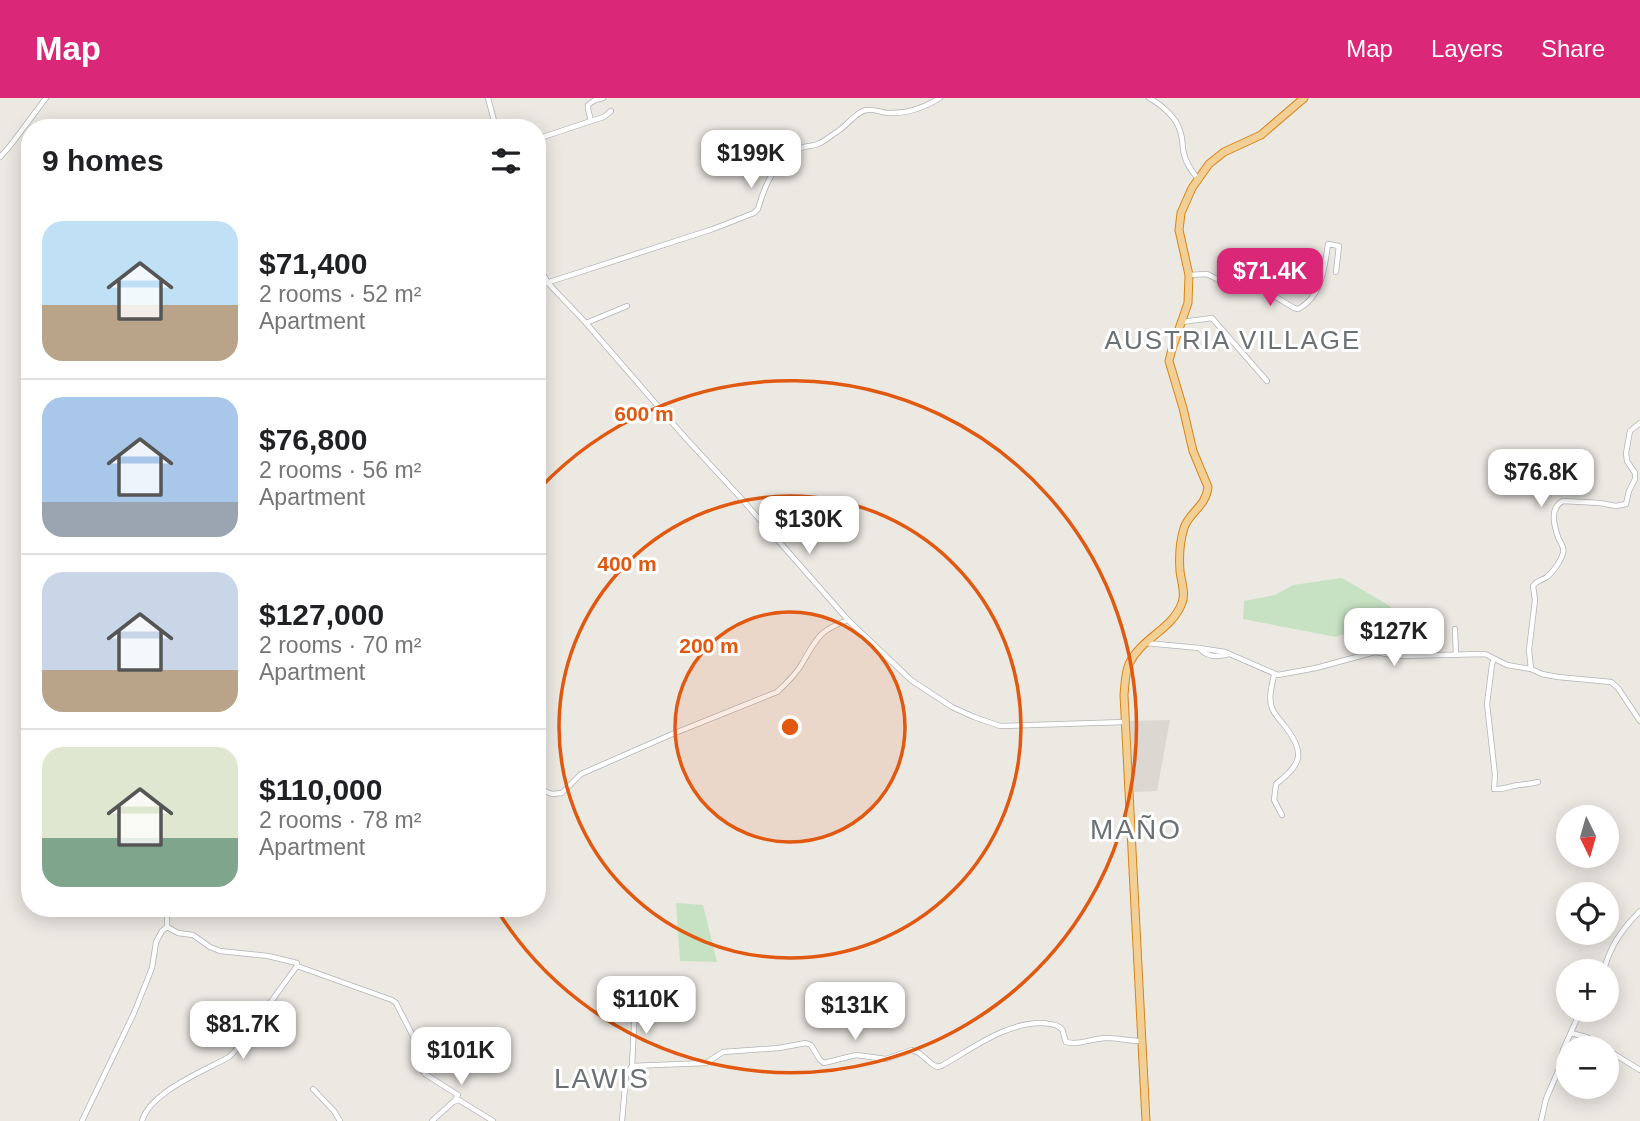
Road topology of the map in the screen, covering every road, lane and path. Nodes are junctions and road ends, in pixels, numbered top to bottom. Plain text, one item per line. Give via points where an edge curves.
1 (46, 98) edge
2 (488, 98) edge
3 (603, 98) edge
4 (940, 98) edge
5 (1150, 98) edge
6 (1304, 98) edge
7 (611, 111) dead end
8 (30, 119) edge
9 (494, 119) edge
10 (591, 121) junction
11 (21, 131) edge
12 (546, 136) edge
13 (0, 157) edge
14 (1198, 180) junction
15 (1336, 272) dead end
16 (1189, 275) junction
17 (546, 279) edge
18 (546, 284) edge
19 (549, 284) junction
20 (627, 306) dead end
21 (1182, 322) junction
22 (586, 323) junction
23 (1267, 381) dead end
24 (1640, 423) edge
25 (848, 620) junction
26 (1455, 629) dead end
27 (1145, 643) junction
28 (1456, 655) junction
29 (1494, 659) junction
30 (1531, 669) junction
31 (1275, 675) junction
32 (1640, 721) edge
33 (1126, 722) junction
34 (1538, 782) dead end
35 (546, 792) edge
36 (1282, 815) dead end
37 (1640, 911) edge
38 (167, 917) edge
39 (167, 927) junction
40 (1607, 959) edge
41 (298, 966) junction
42 (635, 1005) dead end
43 (1576, 1022) edge
44 (1571, 1033) junction
45 (1582, 1036) edge
46 (1141, 1041) junction
47 (1619, 1056) edge
48 (632, 1066) junction
49 (1640, 1070) edge
50 (313, 1089) dead end
51 (455, 1100) junction
52 (82, 1121) edge
53 (142, 1121) edge
54 (340, 1121) edge
55 (432, 1121) edge
56 (493, 1121) edge
57 (622, 1121) edge
58 (1146, 1121) edge
59 (1541, 1121) edge

1 - 8 street
2 - 9 street
3 - 10 street via 588,104
4 - 19 street via 916,110 860,112 819,144 793,152 769,177 754,213
5 - 14 street via 1176,123 1184,157
6 - 14 highway via 1261,135 1224,152
7 - 10 street
10 - 12 street
11 - 13 street
14 - 16 highway via 1181,213 1179,230
15 - 16 street via 1339,246 1328,244 1315,294 1298,309 1234,280 1225,283 1207,274
16 - 21 highway
17 - 19 street
18 - 19 street
19 - 22 street
20 - 22 street
21 - 23 street via 1212,318
21 - 27 highway via 1169,361 1193,452 1209,487 1205,501 1183,532 1179,562 1182,604 1165,628
22 - 25 street
24 - 30 street via 1630,431 1626,453 1635,473 1626,504 1563,501 1554,508 1563,551 1546,578 1533,584
25 - 33 street via 911,680 952,707 991,724
25 - 35 street via 820,635 777,691 581,774 562,793
26 - 28 street
27 - 31 street via 1230,654
27 - 33 highway via 1129,664 1125,680
28 - 29 street via 1485,654
28 - 31 street via 1375,652
29 - 30 street
29 - 34 street via 1487,704 1494,789
30 - 32 street via 1615,684
31 - 36 street via 1272,708 1297,746 1299,759 1276,784 1274,800
33 - 46 highway
37 - 40 street
38 - 39 street
39 - 41 street via 193,935 219,951 286,959
39 - 52 street via 156,942 152,968 134,1013
41 - 51 street via 396,1003 417,1044 421,1070 458,1095
41 - 53 street via 229,1057 155,1100
42 - 48 street
43 - 44 street
44 - 45 street
44 - 59 street
46 - 48 street via 1103,1038 1069,1043 1057,1026 1028,1024 1007,1030 937,1067 912,1050 886,1059 862,1054 824,1063 807,1043 723,1052 706,1063
46 - 58 highway
47 - 49 street
48 - 57 street via 626,1075
50 - 54 street
51 - 55 street
51 - 56 street

